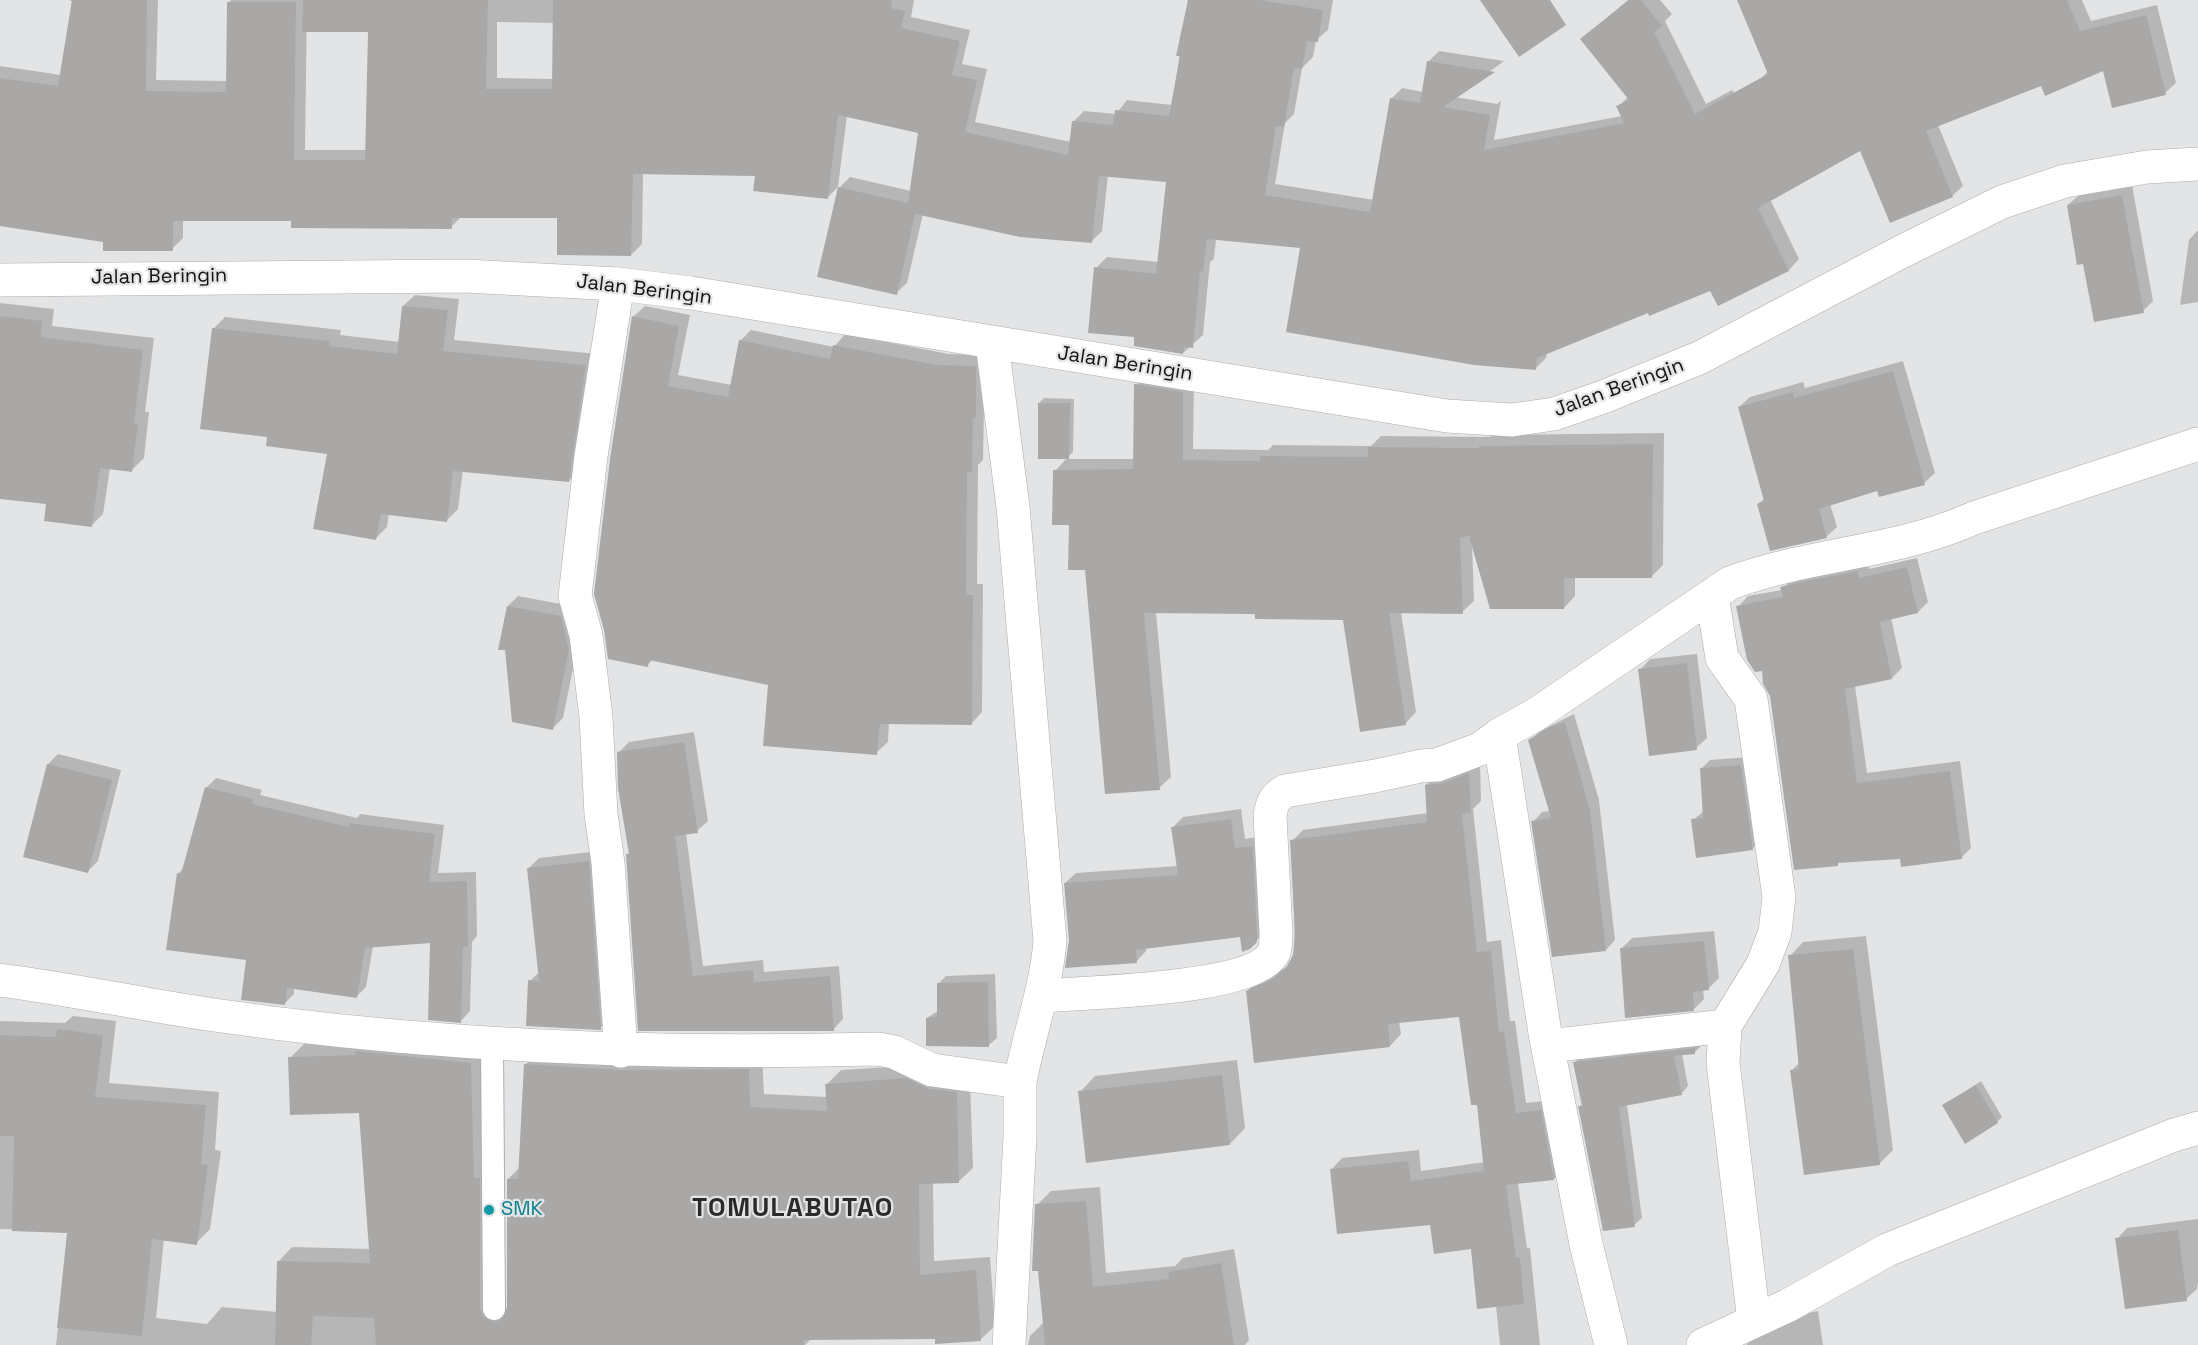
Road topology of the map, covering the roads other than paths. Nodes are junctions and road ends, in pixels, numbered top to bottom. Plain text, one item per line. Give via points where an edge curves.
1 (2198, 164) edge
2 (0, 279) edge
3 (618, 284) junction
4 (992, 343) junction
5 (2198, 444) edge
6 (1712, 595) junction
7 (1499, 735) junction
8 (0, 980) edge
9 (1042, 996) junction
10 (1725, 1026) junction
11 (492, 1044) junction
12 (1548, 1046) junction
13 (621, 1051) junction
14 (1020, 1082) junction
15 (2198, 1128) edge
16 (494, 1309) dead end
17 (1754, 1321) junction
18 (1009, 1345) edge
19 (1611, 1345) edge
20 (1703, 1345) edge

1 - 4 street, Jalan Beringin via 2147,167 2065,181 2002,202 1699,358 1554,414 1512,420 1447,416
2 - 3 street, Jalan Beringin via 465,276
3 - 4 street, Jalan Beringin
3 - 13 street via 591,456 575,596 586,635 596,717
4 - 9 street via 1012,507 1049,931
5 - 6 street via 1974,518 1940,534 1762,571 1730,583
6 - 7 street
6 - 10 street via 1722,658 1751,699 1779,897 1775,932 1763,964
7 - 9 street via 1479,749 1437,765 1285,790 1279,795 1273,801 1270,816 1274,952 1245,973 1155,989
7 - 12 street
8 - 11 street via 214,1015
9 - 14 street
10 - 12 street
10 - 17 street via 1723,1064
11 - 13 street
11 - 16 lane
12 - 19 street via 1586,1244
13 - 14 street via 878,1049 894,1052 932,1070
14 - 18 street
15 - 17 street via 1887,1250
17 - 20 street

